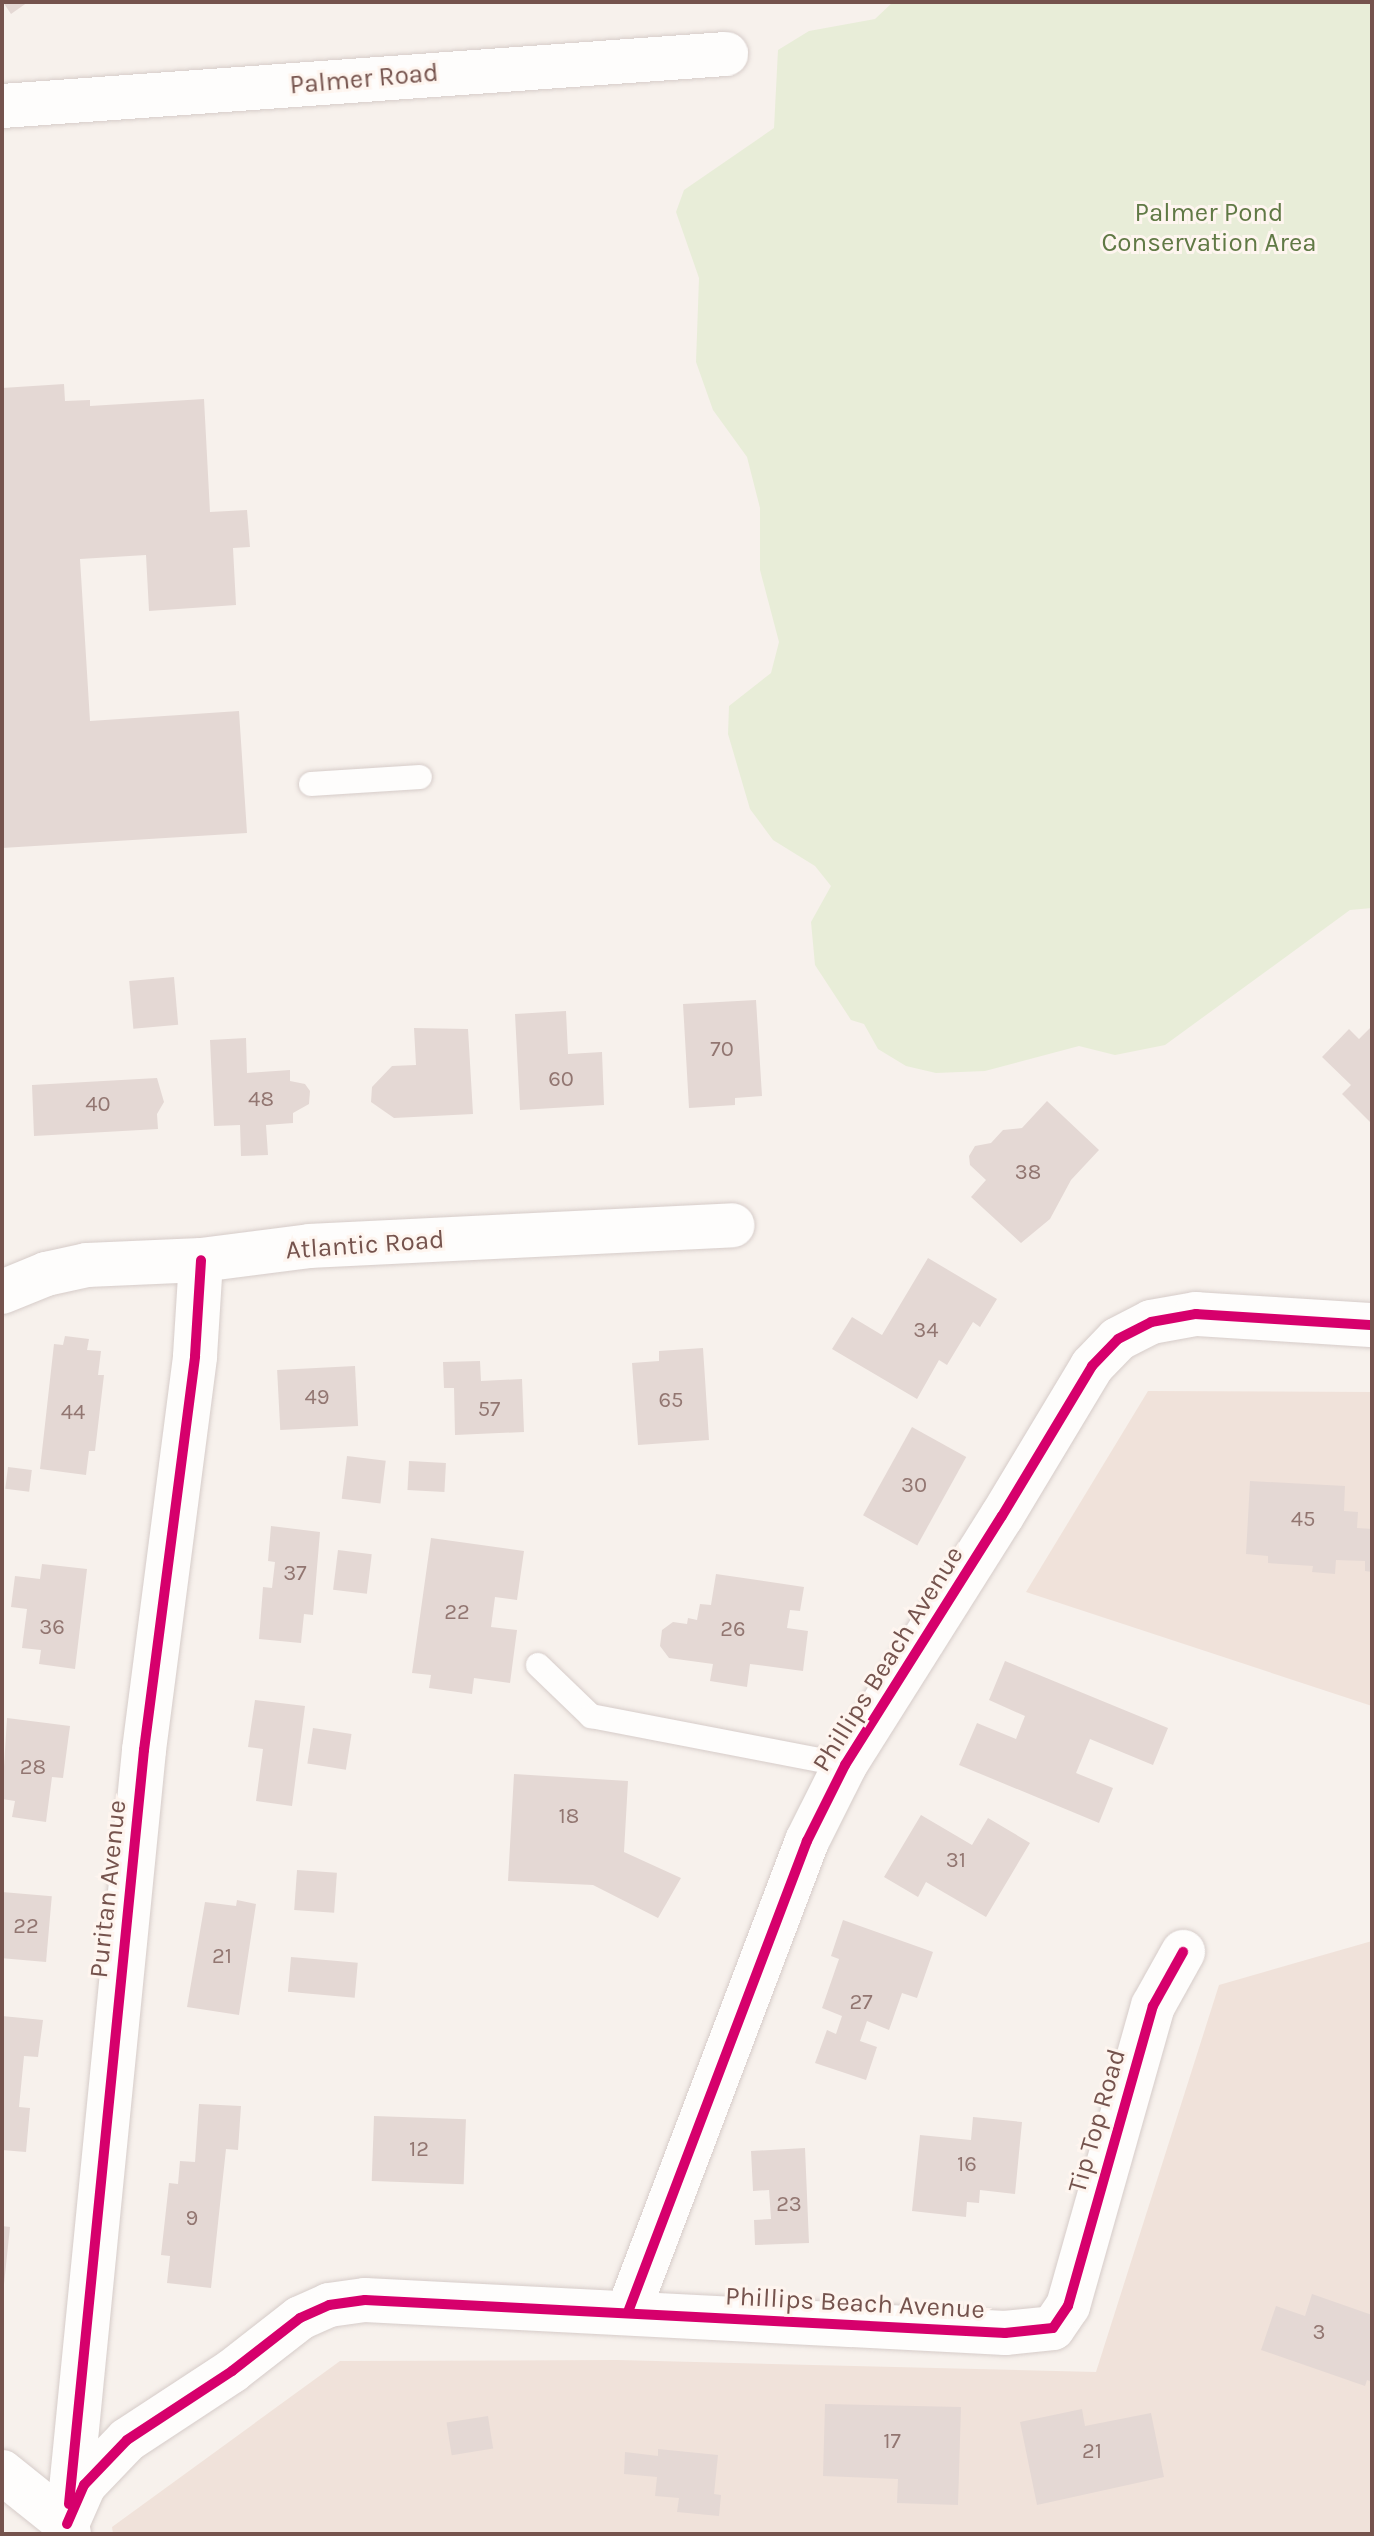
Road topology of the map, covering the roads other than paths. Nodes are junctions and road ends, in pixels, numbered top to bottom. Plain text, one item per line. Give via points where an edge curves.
1 (726, 54) dead end
2 (2, 106) edge
3 (420, 777) dead end
4 (311, 784) dead end
5 (732, 1225) dead end
6 (201, 1260) junction
7 (2, 1292) edge
8 (1372, 1325) edge
9 (538, 1665) dead end
10 (845, 1765) junction
11 (1183, 1952) dead end
12 (1068, 2306) joint
13 (628, 2312) junction
14 (2, 2472) edge
15 (68, 2529) edge

1 - 2 street, Palmer Road
3 - 4 lane
5 - 6 street, Atlantic Road via 310,1246
6 - 7 street, Atlantic Road via 87,1265
6 - 15 street, Puritan Avenue via 195,1356 144,1750
8 - 10 street, Phillips Beach Avenue via 1196,1314 1151,1322 1118,1339 1092,1366
9 - 10 lane via 591,1716
10 - 13 street, Phillips Beach Avenue via 774,1922
11 - 12 street, Tip Top Road via 1153,2006
12 - 13 street, Phillips Beach Avenue via 1053,2328 1005,2333
13 - 15 street, Phillips Beach Avenue via 365,2300 329,2305 300,2318 232,2371 127,2440 84,2485
14 - 15 street

